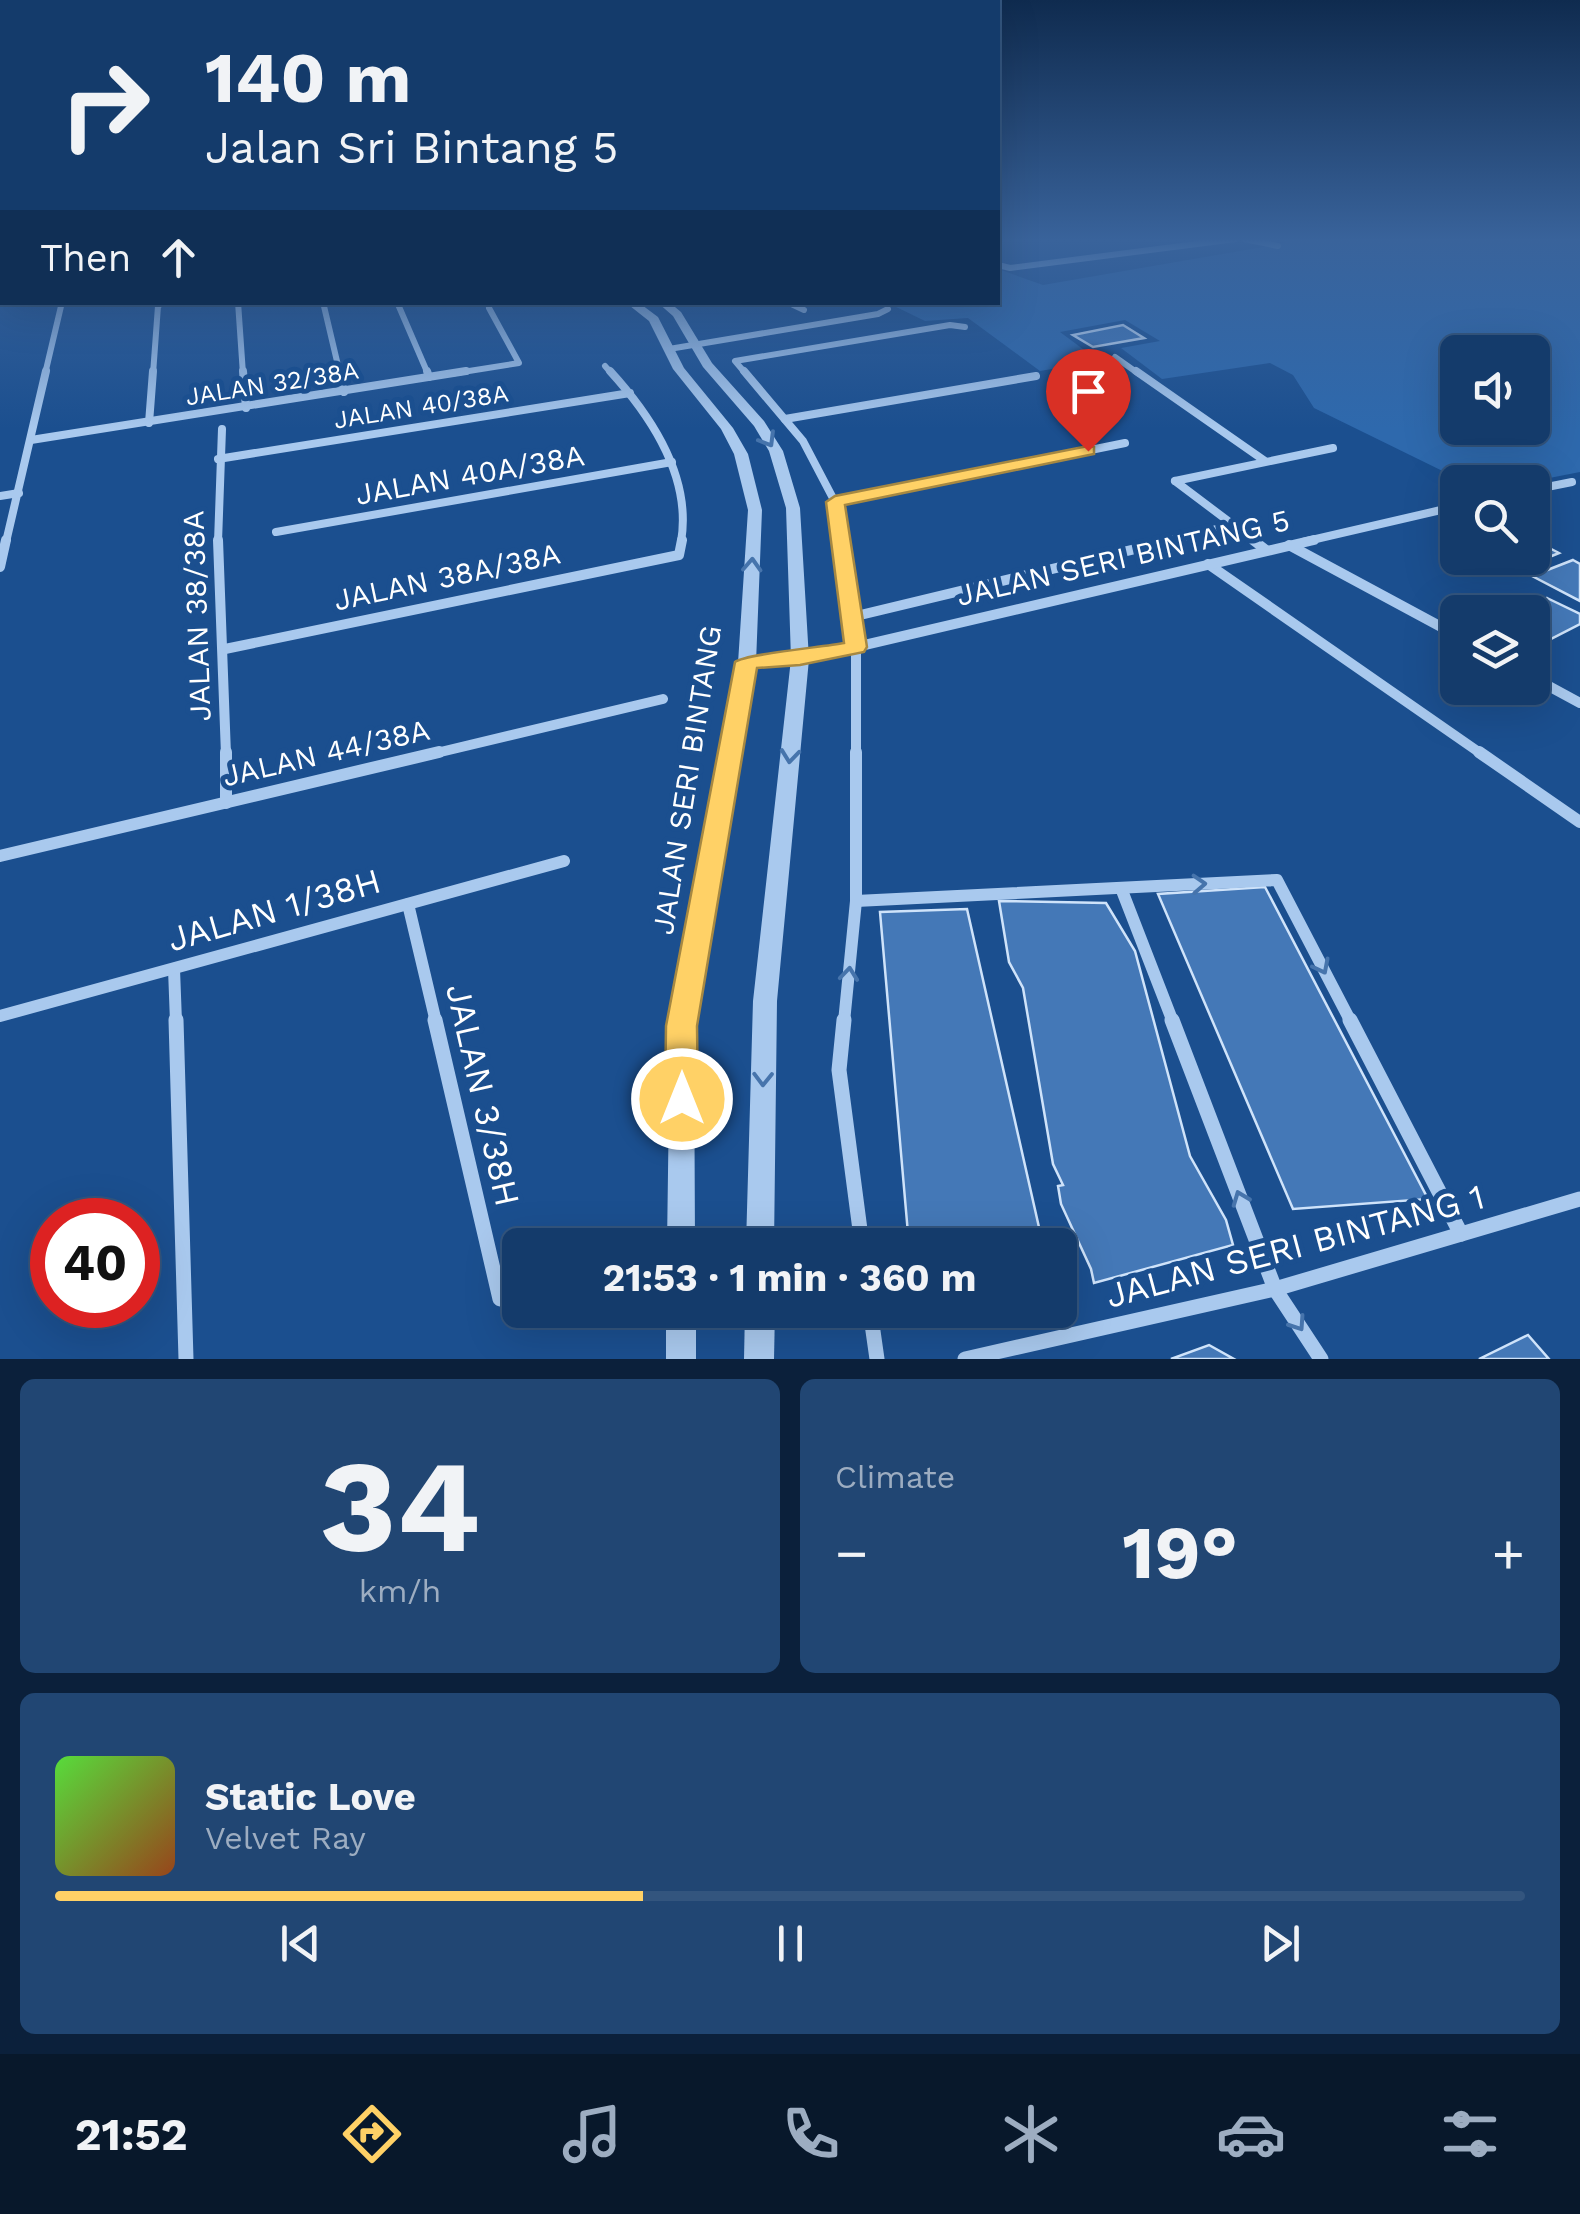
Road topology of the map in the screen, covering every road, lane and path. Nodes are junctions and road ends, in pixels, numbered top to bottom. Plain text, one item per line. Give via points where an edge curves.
1 (61, 305) edge
2 (161, 305) edge
3 (238, 305) edge
4 (324, 305) edge
5 (398, 305) edge
6 (634, 305) edge
7 (666, 305) edge
8 (793, 305) edge
9 (489, 308) dead end
10 (888, 308) dead end
11 (804, 310) dead end
12 (965, 327) dead end
13 (695, 346) junction
14 (669, 349) junction
15 (1115, 357) dead end
16 (605, 366) dead end
17 (1036, 376) dead end
18 (430, 377) junction
19 (344, 392) junction
20 (630, 393) junction
21 (246, 408) junction
22 (785, 419) junction
23 (149, 423) junction
24 (222, 429) dead end
25 (32, 440) junction
26 (1125, 443) dead end
27 (1334, 448) dead end
28 (218, 459) junction
29 (1265, 461) junction
30 (672, 462) junction
31 (1572, 482) dead end
32 (1550, 486) edge
33 (19, 493) junction
34 (0, 496) edge
35 (835, 502) junction
36 (1440, 510) edge
37 (1234, 526) junction
38 (276, 532) dead end
39 (1289, 544) junction
40 (1266, 550) junction
41 (1208, 564) junction
42 (0, 566) edge
43 (852, 617) junction
44 (1440, 626) edge
45 (856, 647) junction
46 (225, 649) junction
47 (800, 658) junction
48 (746, 662) junction
49 (1550, 687) edge
50 (663, 699) dead end
51 (1580, 703) edge
52 (226, 803) junction
53 (1580, 822) edge
54 (0, 856) edge
55 (564, 861) dead end
56 (1121, 888) junction
57 (856, 901) junction
58 (408, 904) junction
59 (174, 969) junction
60 (0, 1016) edge
61 (1580, 1199) edge
62 (681, 1228) edge
63 (760, 1228) edge
64 (860, 1228) edge
65 (1461, 1234) junction
66 (1274, 1290) junction
67 (500, 1299) dead end
68 (681, 1328) edge
69 (760, 1328) edge
70 (873, 1328) edge
71 (186, 1359) edge
72 (681, 1359) edge
73 (759, 1359) edge
74 (877, 1359) edge
75 (965, 1359) edge
76 (1321, 1359) edge

1 - 25 street
2 - 23 street
3 - 21 street
4 - 19 street
5 - 18 street
6 - 14 street, JALAN SERI BINTANG via 654,319
7 - 13 street
8 - 11 street
9 - 18 street, JALAN 32/38A via 519,363
10 - 13 street
12 - 22 street via 735,359
13 - 14 street
13 -> 47 street via 776,451 792,508
48 -> 14 street, JALAN SERI BINTANG via 754,510 741,454
15 - 29 street
16 - 20 street
17 - 22 street
18 - 19 street, JALAN 32/38A
19 - 21 street, JALAN 32/38A
20 - 28 street, JALAN 40/38A
20 - 30 street
21 - 23 street, JALAN 32/38A
22 - 35 street
23 - 25 street, JALAN 32/38A
24 - 28 street, JALAN 38/38A
25 - 33 street
26 - 35 street
27 - 29 street
28 - 46 street, JALAN 38/38A
29 - 37 street via 1175,481
30 - 38 street, JALAN 40A/38A
30 - 46 street, JALAN 38A/38A via 685,510 679,555
31 - 32 street
33 - 34 street
33 - 42 street
35 - 43 street
36 - 39 street, JALAN SERI BINTANG 5
37 - 40 street
37 - 43 street
39 - 40 street, JALAN SERI BINTANG 5
39 - 44 street
40 - 41 street, JALAN SERI BINTANG 5
41 - 45 street, JALAN SERI BINTANG 5
41 - 53 street
43 - 45 street
45 - 47 street, JALAN SERI BINTANG 5
45 - 57 street
46 - 52 street, JALAN 38/38A
47 - 48 street, JALAN SERI BINTANG 5
47 -> 63 street via 765,1001
48 - 62 street, JALAN SERI BINTANG via 682,1026
49 - 51 street
50 - 52 street, JALAN 44/38A
52 - 54 street, JALAN 44/38A
55 - 58 street, JALAN 1/38H
56 - 57 street
56 -> 65 street via 1278,880
66 -> 56 street
64 -> 57 street via 839,1070
58 - 59 street, JALAN 1/38H
58 - 67 street, JALAN 3/38H
59 - 60 street, JALAN 1/38H
59 - 71 street
61 - 65 street, JALAN SERI BINTANG 1
65 - 66 street, JALAN SERI BINTANG 1
66 - 75 street, JALAN SERI BINTANG 1
66 -> 76 street
68 - 72 street
69 - 73 street
70 - 74 street

